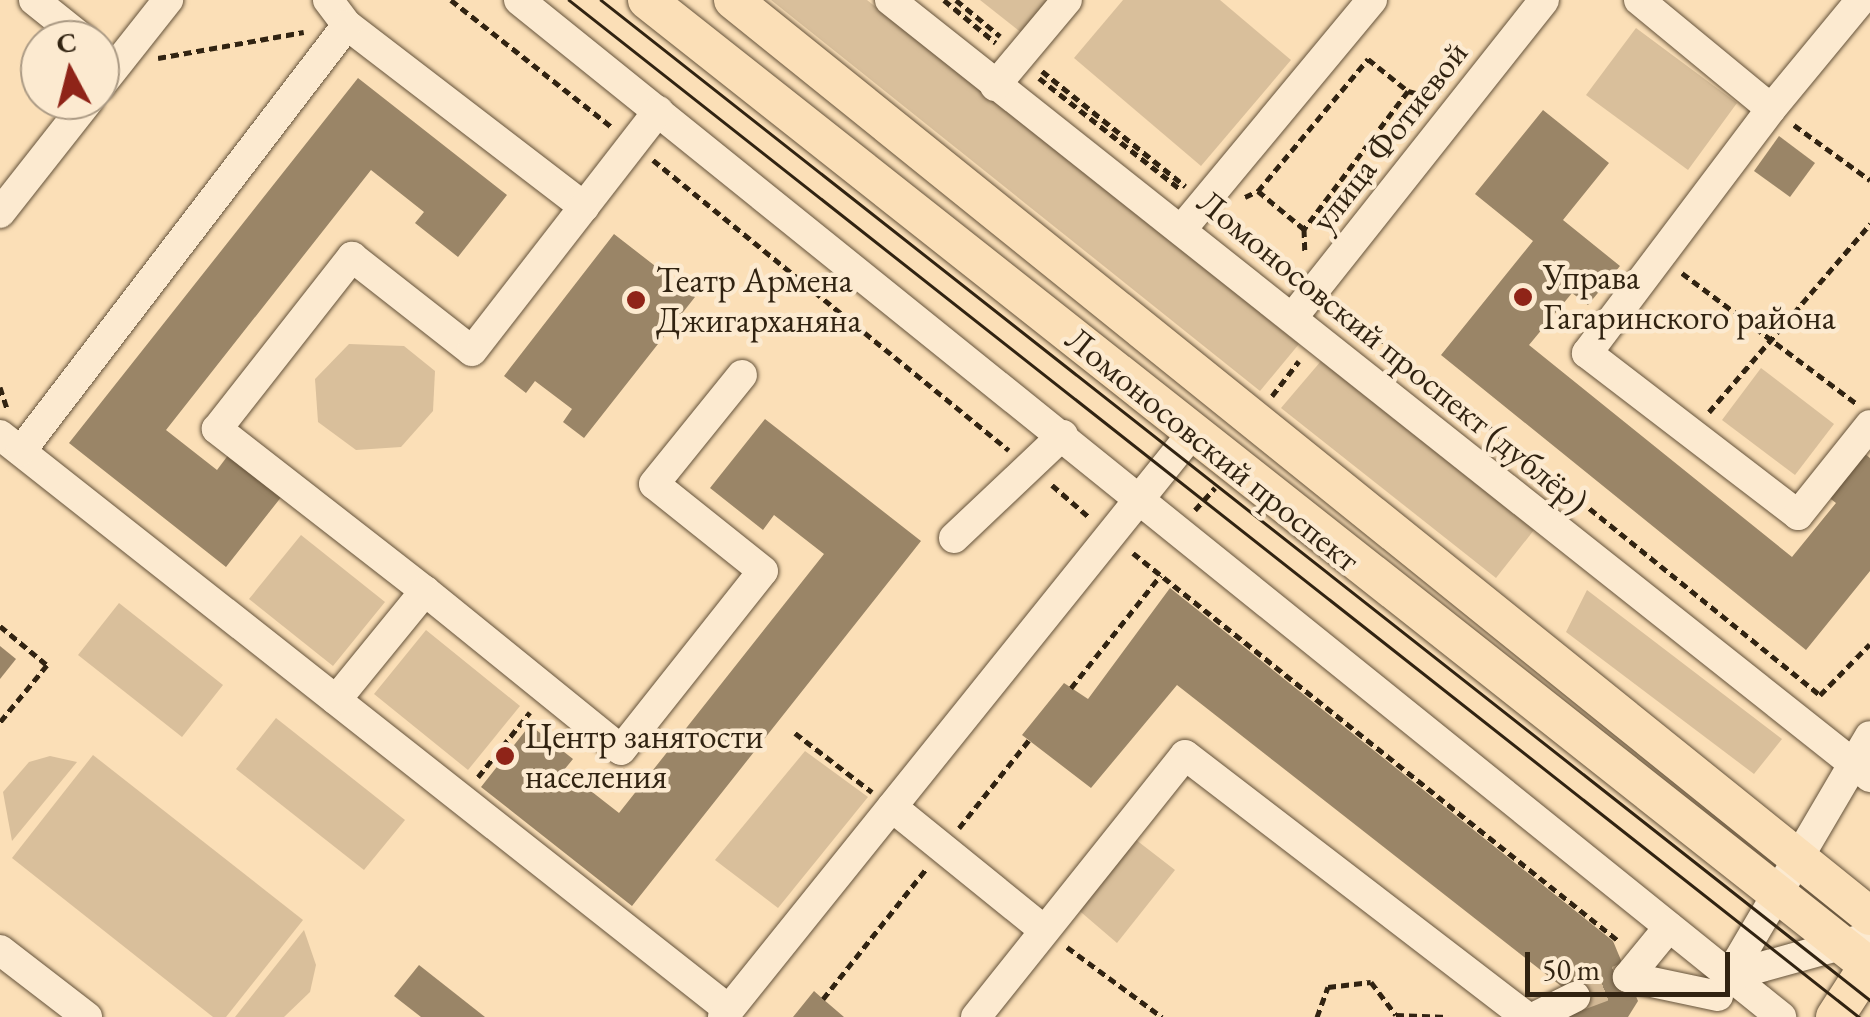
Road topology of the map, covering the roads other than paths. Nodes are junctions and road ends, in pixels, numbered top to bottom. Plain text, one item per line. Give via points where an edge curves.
1 (34, 0) edge
2 (168, 0) edge
3 (328, 0) edge
4 (519, 0) edge
5 (647, 0) edge
6 (733, 0) edge
7 (890, 0) edge
8 (1068, 0) edge
9 (1372, 0) edge
10 (1544, 0) edge
11 (1639, 0) edge
12 (1861, 0) edge
13 (59, 20) edge
14 (347, 24) junction
15 (120, 52) edge
16 (995, 86) junction
17 (1771, 109) junction
18 (658, 111) junction
19 (73, 120) edge
20 (584, 206) junction
21 (0, 213) edge
22 (1181, 230) junction
23 (1087, 286) junction
24 (1292, 317) junction
25 (1057, 324) junction
26 (742, 375) dead end
27 (1870, 425) edge
28 (1194, 431) junction
29 (1063, 435) junction
30 (10, 443) edge
31 (1142, 501) junction
32 (954, 538) dead end
33 (425, 590) junction
34 (336, 700) junction
35 (1870, 736) edge
36 (1860, 770) edge
37 (1870, 798) edge
38 (892, 808) junction
39 (1802, 862) junction
40 (1780, 898) junction
41 (1870, 916) edge
42 (1669, 927) junction
43 (1044, 930) junction
44 (0, 950) edge
45 (1864, 956) edge
46 (1723, 986) junction
47 (1574, 997) tunnel mouth
48 (73, 1013) edge
49 (726, 1013) edge
50 (976, 1017) edge
51 (1526, 1017) edge
52 (1535, 1017) edge
53 (1781, 1017) edge
54 (1834, 1017) edge

1 - 13 street
2 - 15 street
3 - 14 street
4 - 18 street
5 - 25 main road, Ломоносовский проспект
6 - 23 main road, Ломоносовский проспект
7 - 16 street, Ломоносовский проспект (дублёр)
8 - 16 street
9 - 22 street via 1196,199
10 - 24 street, улица Фотиевой via 1325,298
11 - 17 street
12 - 17 street
14 - 20 street
14 - 30 street
16 - 22 street, Ломоносовский проспект (дублёр)
17 - 27 street via 1587,352 1798,515
18 - 20 street
18 - 29 street
19 - 21 street
20 - 33 street via 472,351 352,257 217,429
22 - 24 street, Ломоносовский проспект (дублёр)
23 - 25 main road via 1088,315
23 - 39 main road, Ломоносовский проспект
24 - 36 street, Ломоносовский проспект (дублёр)
25 - 28 main road, Ломоносовский проспект
26 - 33 street via 654,484 763,572 621,750
28 - 31 street
28 - 40 main road, Ломоносовский проспект
29 - 31 street
29 - 32 street
30 - 34 street
31 - 38 street
31 - 42 street
33 - 34 street
34 - 49 street
35 - 36 street
36 - 37 street
36 - 39 street
38 - 43 street
38 - 49 street
39 - 40 street
39 - 41 main road, Ломоносовский проспект
40 - 45 main road, Ломоносовский проспект
40 - 46 street
42 - 46 street
42 - 46 street via 1628,977
43 - 50 street
43 - 51 street via 1186,755
44 - 48 street
45 - 46 street
45 - 54 main road
46 - 53 street
47 - 52 street

